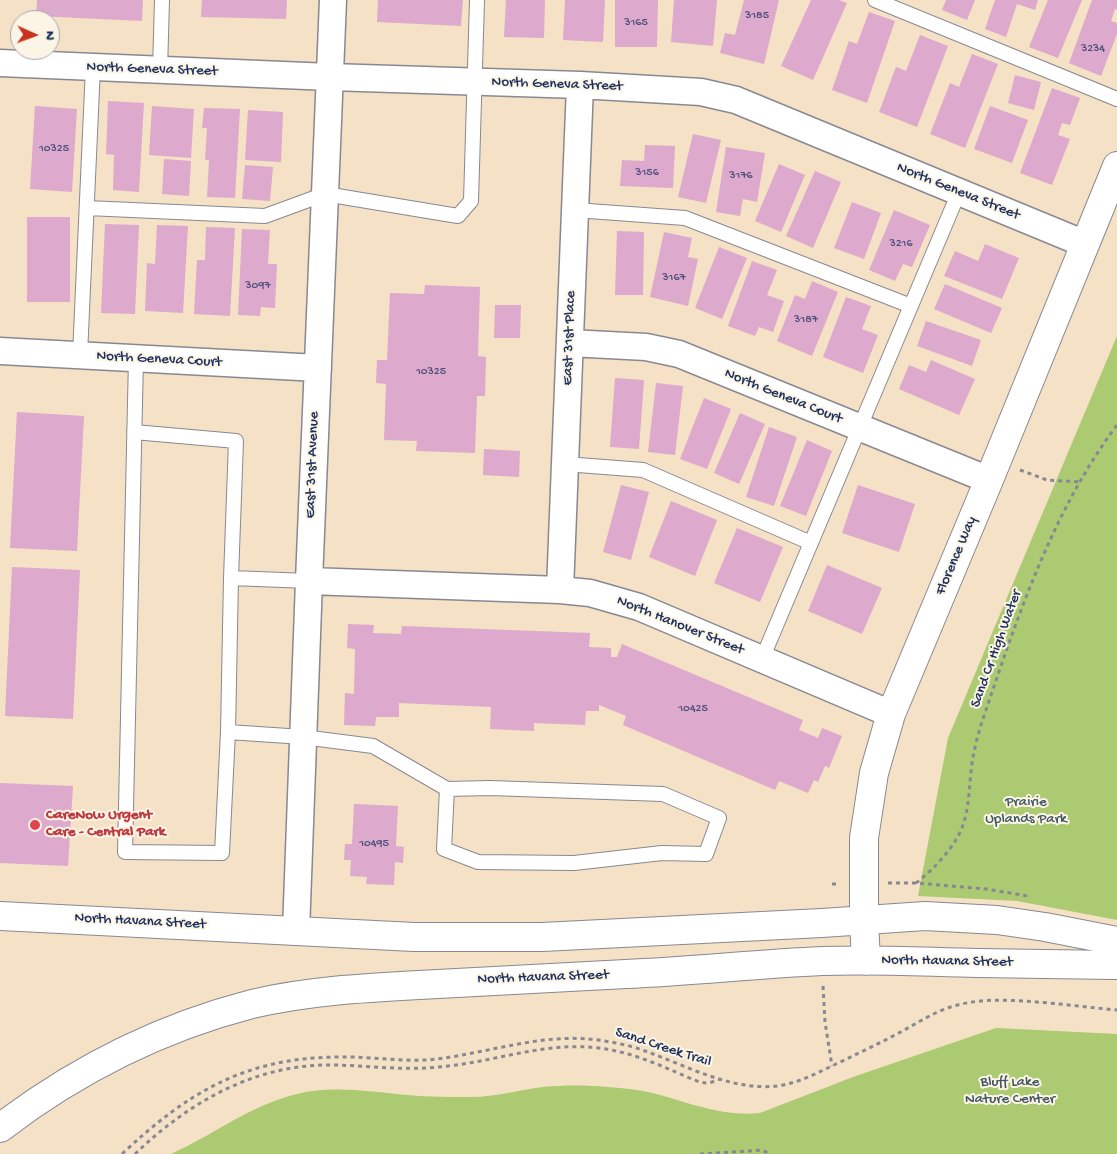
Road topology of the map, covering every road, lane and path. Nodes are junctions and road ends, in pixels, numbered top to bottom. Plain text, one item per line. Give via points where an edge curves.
1 (162, 0) edge
2 (333, 0) edge
3 (477, 0) edge
4 (875, 0) edge
5 (0, 63) edge
6 (93, 67) junction
7 (160, 70) junction
8 (330, 77) junction
9 (474, 82) junction
10 (580, 85) junction
11 (1117, 99) edge
12 (1117, 166) edge
13 (959, 192) junction
14 (325, 194) junction
15 (87, 208) junction
16 (575, 210) junction
17 (1085, 244) junction
18 (911, 306) junction
19 (570, 343) junction
20 (0, 351) edge
21 (80, 355) junction
22 (136, 358) junction
23 (318, 368) junction
24 (1117, 425) edge
25 (860, 428) junction
26 (134, 432) junction
27 (565, 464) junction
28 (989, 480) junction
29 (1081, 482) junction
30 (811, 543) junction
31 (231, 578) junction
32 (308, 581) junction
33 (560, 590) junction
34 (762, 659) junction
35 (891, 714) junction
36 (228, 732) junction
37 (303, 737) junction
38 (447, 789) junction
39 (907, 883) dead end
40 (0, 916) edge
41 (864, 920) junction
42 (296, 931) junction
43 (1117, 941) edge
44 (866, 960) junction
45 (1117, 965) edge
46 (823, 987) dead end
47 (1117, 1010) edge
48 (832, 1066) junction
49 (721, 1079) junction
50 (0, 1128) edge
51 (725, 1153) edge
52 (122, 1154) edge
53 (135, 1154) edge
54 (700, 1154) edge
55 (770, 1154) edge

1 - 7 lane
2 - 8 street, East 31st Avenue
3 - 9 lane
4 - 11 lane
5 - 6 street, North Geneva Street
6 - 7 street, North Geneva Street
6 - 15 lane
7 - 8 street, North Geneva Street
8 - 9 street, North Geneva Street
8 - 14 street, East 31st Avenue
9 - 10 street, North Geneva Street
9 - 14 lane via 471,201 458,216
10 - 13 street, North Geneva Street via 701,92 736,100
10 - 16 street, East 31st Place
12 - 17 main road, Florence Way
13 - 17 street, North Geneva Street
13 - 18 lane
14 - 15 lane via 265,216
14 - 23 street, East 31st Avenue
15 - 21 lane
16 - 18 lane via 685,218
16 - 19 street, East 31st Place
17 - 28 main road, Florence Way
18 - 25 lane
19 - 25 street, North Geneva Court via 646,347 679,354
19 - 27 street, East 31st Place
20 - 21 street, North Geneva Court
21 - 22 street, North Geneva Court
22 - 23 street, North Geneva Court
22 - 26 lane
23 - 32 street, East 31st Avenue
24 - 29 path, Sand Cr High Water
25 - 28 street, North Geneva Court
25 - 30 lane
26 - 31 lane via 236,441
26 - 36 lane via 125,852 222,853
27 - 30 lane via 643,470
27 - 33 street, East 31st Place
28 - 29 path via 1016,469 1047,480
28 - 35 main road, Florence Way
29 - 39 path, Sand Cr High Water via 1043,556 986,710 974,750 968,809 962,827 932,871 916,883
30 - 34 lane
31 - 32 lane
31 - 36 lane
32 - 33 street, North Hanover Street
32 - 37 street, East 31st Avenue
33 - 34 street, North Hanover Street via 590,593 638,607
34 - 35 street, North Hanover Street
35 - 41 main road, Florence Way via 867,811
36 - 37 lane
37 - 38 lane via 372,746
37 - 42 street, East 31st Avenue
38 - 38 lane via 663,794 719,818 706,854 662,853 574,863 478,862 444,849
40 - 42 main road, North Havana Street
41 - 42 main road, North Havana Street via 542,936 414,937
41 - 43 main road, North Havana Street via 968,917 1045,926
41 - 44 main road, Florence Way
44 - 45 main road, North Havana Street
44 - 50 main road, North Havana Street via 469,981 289,997 216,1015 134,1045 79,1074
46 - 48 path via 824,1022
47 - 48 path, Sand Creek Trail via 999,999 968,1002 940,1011
48 - 49 path, Sand Creek Trail via 807,1078 766,1087
49 - 52 path, Sand Creek Trail via 644,1050 588,1039 531,1042 421,1061 311,1058 251,1070 214,1084 180,1104
49 - 53 path via 707,1083 622,1053 574,1047 508,1054 440,1067 411,1069 327,1065 295,1068 233,1085 200,1102 175,1118
51 - 54 path
51 - 55 path via 762,1150

